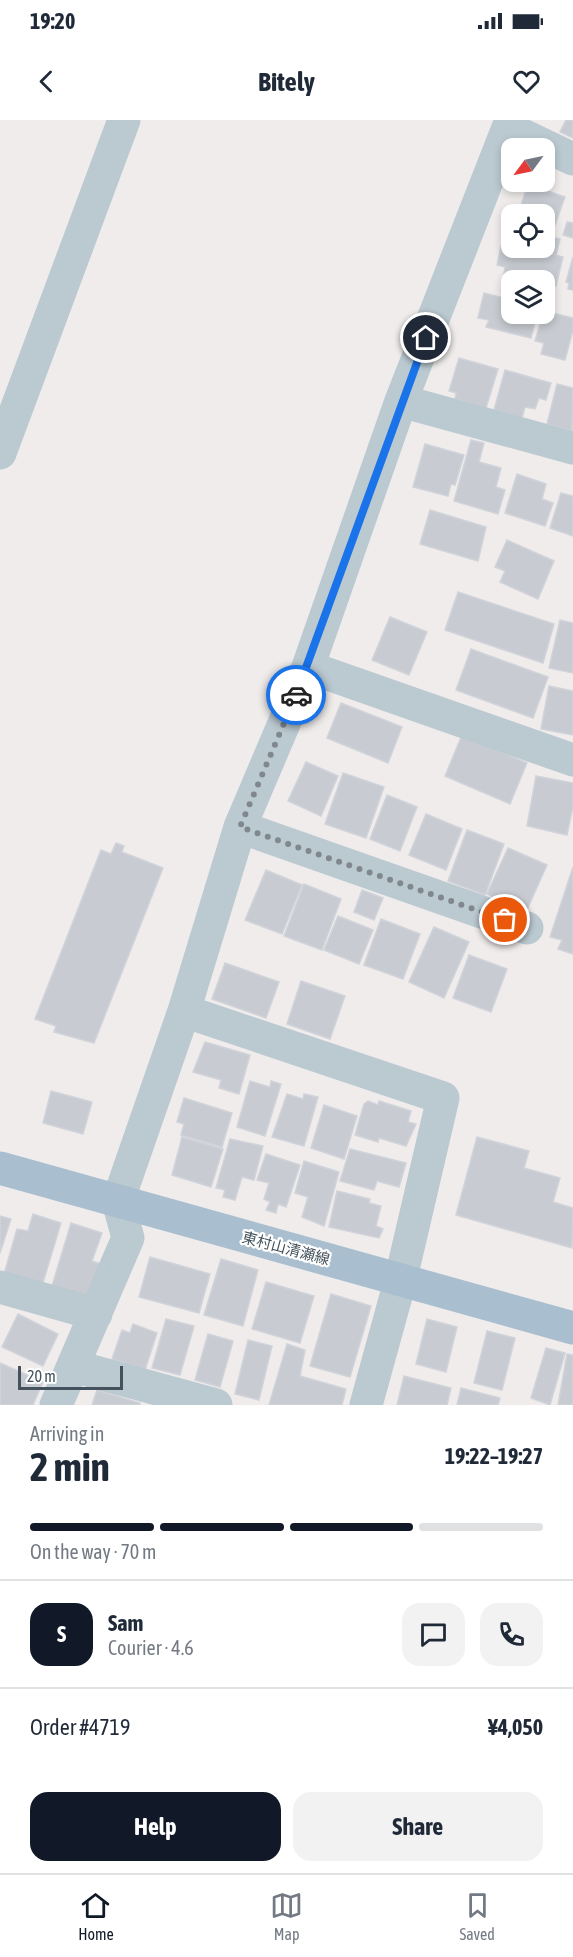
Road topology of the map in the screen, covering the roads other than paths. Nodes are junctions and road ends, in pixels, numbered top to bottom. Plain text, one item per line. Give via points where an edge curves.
1 (124, 120) edge
2 (509, 124) edge
3 (573, 159) edge
4 (401, 401) junction
5 (573, 448) edge
6 (0, 453) edge
7 (308, 667) junction
8 (573, 760) edge
9 (240, 827) junction
10 (527, 927) dead end
11 (184, 1011) junction
12 (0, 1168) edge
13 (118, 1202) junction
14 (401, 1278) junction
15 (0, 1287) edge
16 (96, 1314) junction
17 (573, 1328) edge
18 (73, 1366) junction
19 (56, 1405) edge
20 (216, 1405) edge
21 (366, 1405) edge

1 - 6 street
2 - 3 street
2 - 4 street
4 - 5 street
4 - 7 street
7 - 8 street
7 - 9 street
9 - 10 street
9 - 11 street
11 - 13 street
11 - 14 street via 443,1098
12 - 13 main road, 東村山清瀬線
13 - 14 main road, 東村山清瀬線
13 - 16 street via 128,1238
14 - 17 main road, 東村山清瀬線
14 - 21 street
15 - 16 street
16 - 18 street
18 - 19 street
18 - 20 street

